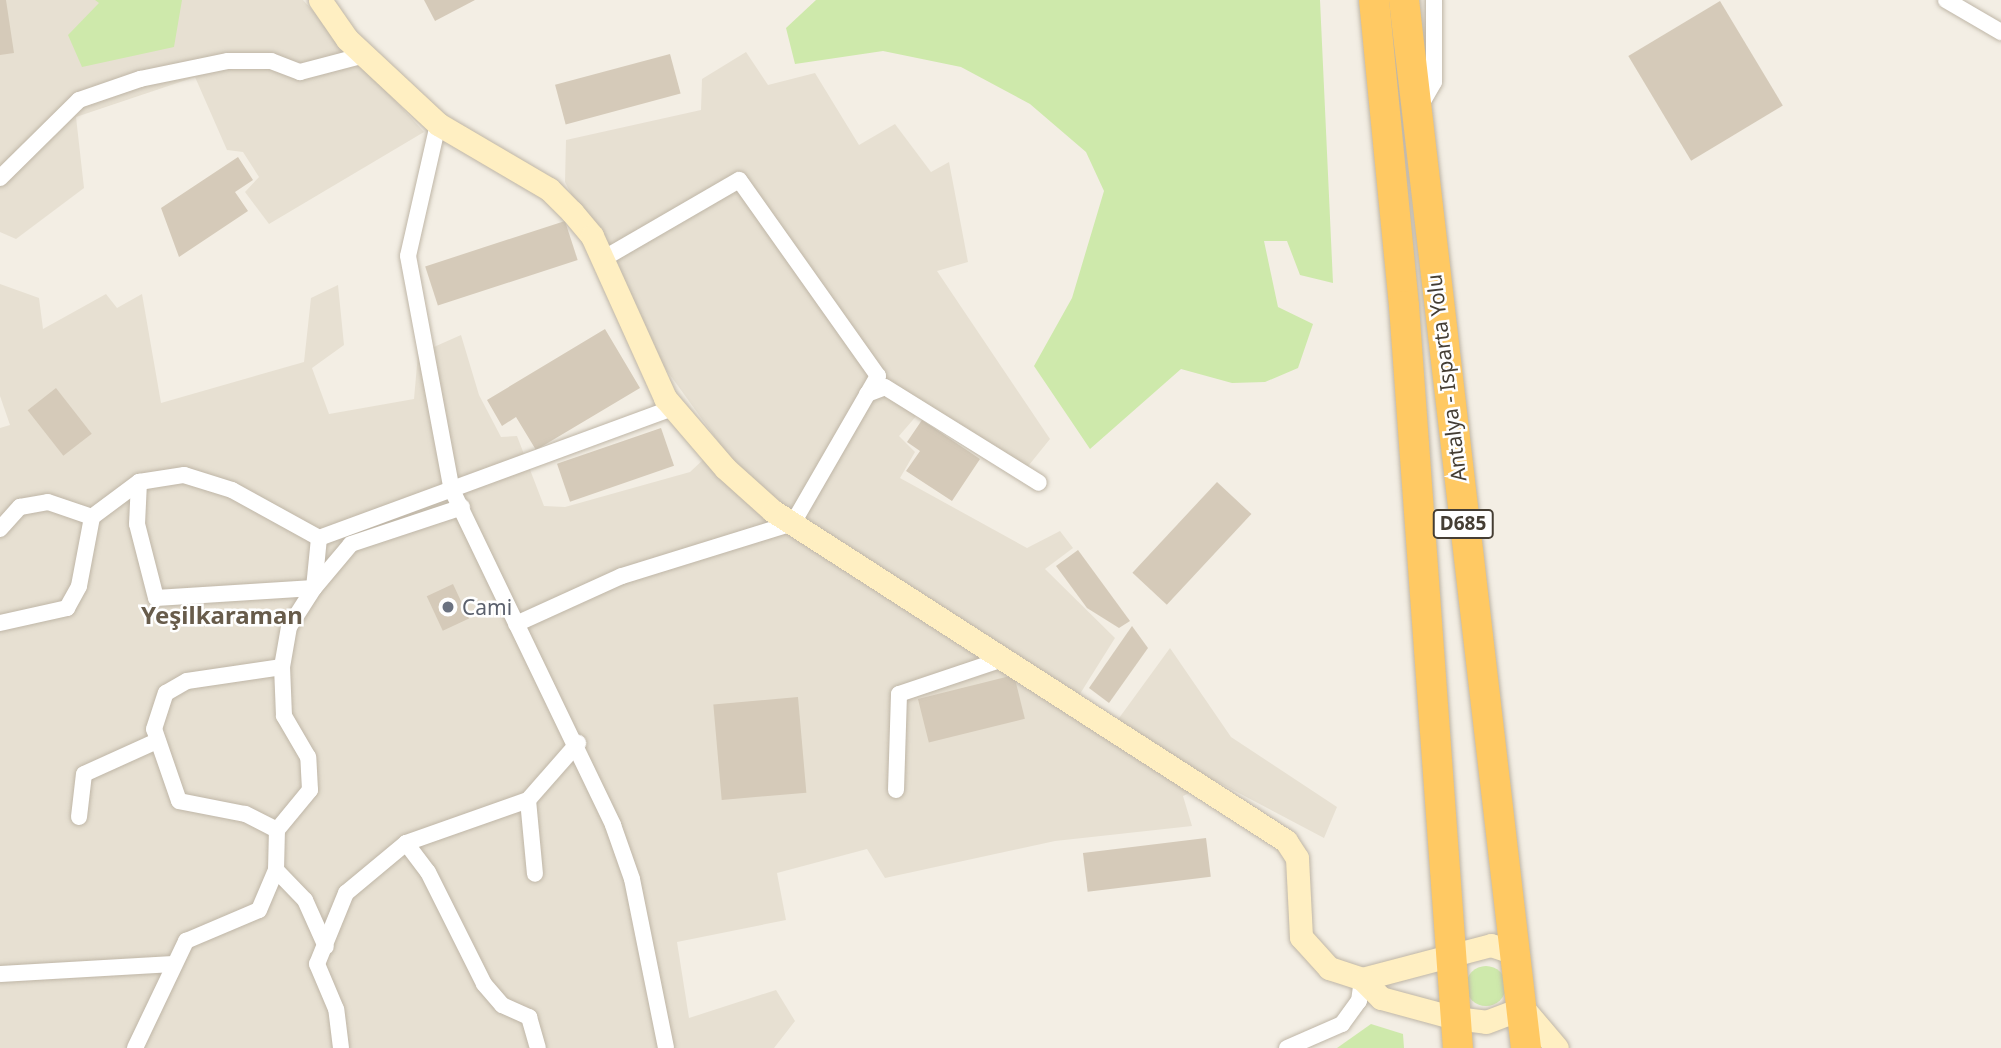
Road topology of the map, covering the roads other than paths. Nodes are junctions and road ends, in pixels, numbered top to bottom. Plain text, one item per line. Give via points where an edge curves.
1 (320, 0) edge
2 (1374, 0) edge
3 (1404, 0) edge
4 (1434, 0) edge
5 (1946, 0) edge
6 (2001, 32) edge
7 (365, 55) junction
8 (1416, 113) junction
9 (438, 124) junction
10 (0, 178) edge
11 (601, 260) junction
12 (867, 394) junction
13 (672, 408) junction
14 (139, 482) junction
15 (1039, 483) dead end
16 (453, 489) junction
17 (462, 507) junction
18 (92, 517) junction
19 (793, 523) junction
20 (0, 529) edge
21 (319, 538) junction
22 (314, 588) junction
23 (0, 623) edge
24 (516, 624) junction
25 (1006, 658) junction
26 (282, 667) junction
27 (157, 741) junction
28 (578, 743) junction
29 (896, 790) dead end
30 (528, 800) junction
31 (79, 817) dead end
32 (277, 830) junction
33 (406, 843) junction
34 (276, 870) junction
35 (535, 874) dead end
36 (326, 947) junction
37 (1451, 955) junction
38 (174, 964) junction
39 (1518, 966) junction
40 (0, 974) edge
41 (1362, 979) junction
42 (1523, 1008) junction
43 (1455, 1018) junction
44 (135, 1048) edge
45 (341, 1048) edge
46 (538, 1048) edge
47 (666, 1048) edge
48 (1287, 1048) edge
49 (1458, 1048) edge
50 (1526, 1048) edge
51 (1557, 1048) edge

1 - 7 street
2 - 37 highway, Antalya - Isparta Yolu / D685 via 1404,306
3 - 8 highway, Antalya - Isparta Yolu / D685
4 - 8 street via 1434,82
5 - 6 street
7 - 9 street
7 - 10 street via 300,72 271,61 228,61 139,79 79,100
8 - 39 highway, Antalya - Isparta Yolu / D685
9 - 11 street via 549,189 592,236
9 - 16 street via 431,170 411,220 408,256
11 - 12 street via 739,180 878,376
11 - 13 street
12 - 15 street via 885,387
12 - 19 street
13 - 16 street
13 - 19 street via 725,468
14 - 18 street
14 - 21 street via 184,475 232,490
14 - 22 street via 137,524 156,598
16 - 17 street
16 - 21 street
17 - 22 street via 351,544
17 - 24 street
18 - 20 street via 48,502 20,507
18 - 23 street via 79,586 67,608
19 - 24 street via 622,576
19 - 25 street
21 - 22 street
22 - 26 street via 289,627
24 - 28 street
25 - 29 street via 899,694
25 - 41 street via 1286,841 1297,858 1301,937 1328,968
26 - 27 street via 187,681 166,693
26 - 32 street via 284,716 308,757 310,790
27 - 31 street via 84,774
27 - 32 street via 179,801 236,811
28 - 30 street
28 - 47 street via 632,879
30 - 33 street
30 - 35 street
32 - 34 street
33 - 36 street via 346,893
33 - 46 street via 428,872 484,984 502,1005 529,1017
34 - 36 street via 305,900
34 - 38 street via 259,910 186,941
36 - 45 street via 317,964 336,1009
37 - 39 street via 1490,946 1509,951
37 - 41 street
37 - 43 highway, Antalya - Isparta Yolu / D685
38 - 40 street
38 - 44 street via 161,1005
39 - 42 highway, Antalya - Isparta Yolu / D685
41 - 43 street via 1381,998
41 - 48 street via 1359,1001 1342,1024
42 - 43 street via 1486,1022
42 - 50 highway, Antalya - Isparta Yolu / D685
42 - 51 street
43 - 49 highway, Antalya - Isparta Yolu / D685

